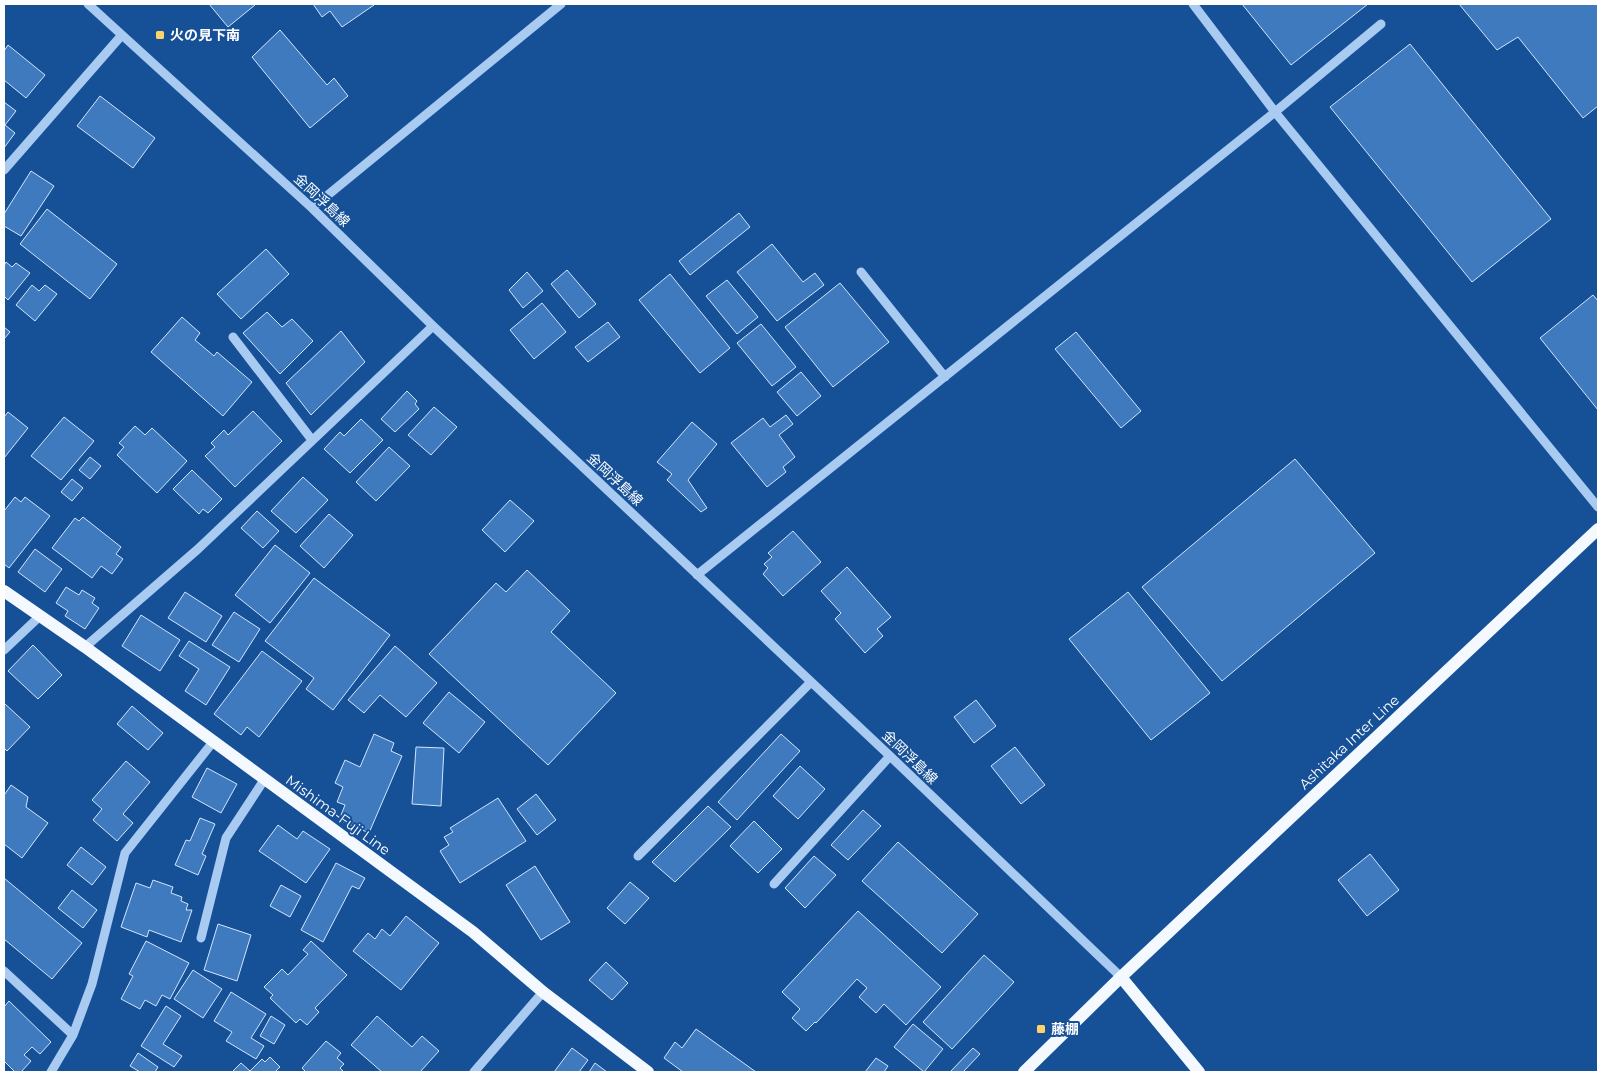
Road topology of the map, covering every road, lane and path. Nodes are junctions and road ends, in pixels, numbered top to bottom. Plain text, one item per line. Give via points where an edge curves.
1 (88, 4) edge
2 (561, 4) edge
3 (1193, 4) edge
4 (1380, 24) dead end
5 (122, 36) junction
6 (1275, 112) junction
7 (4, 170) edge
8 (312, 208) junction
9 (861, 272) dead end
10 (433, 326) junction
11 (233, 337) dead end
12 (944, 377) junction
13 (312, 440) junction
14 (1598, 506) edge
15 (1598, 529) edge
16 (698, 575) junction
17 (4, 591) edge
18 (40, 616) junction
19 (85, 647) junction
20 (4, 650) edge
21 (811, 682) junction
22 (213, 742) junction
23 (890, 756) junction
24 (264, 780) junction
25 (638, 856) dead end
26 (774, 884) dead end
27 (200, 938) dead end
28 (4, 971) edge
29 (1121, 977) junction
30 (543, 992) junction
31 (73, 1035) junction
32 (51, 1072) edge
33 (474, 1072) edge
34 (648, 1072) edge
35 (1024, 1072) edge
36 (1199, 1072) edge

1 - 5 street, 金岡浮島線
2 - 8 street
3 - 6 street
4 - 6 street
5 - 7 street
5 - 8 street, 金岡浮島線
6 - 12 street
6 - 14 street
8 - 10 street, 金岡浮島線
9 - 12 street
10 - 13 street
10 - 16 street, 金岡浮島線
11 - 13 street
12 - 16 street
13 - 19 street via 198,549
15 - 29 main road, Ashitaka Inter Line
16 - 21 street, 金岡浮島線
17 - 18 main road, Mishima-Fuji Line
18 - 19 main road, Mishima-Fuji Line
18 - 20 street
19 - 22 main road, Mishima-Fuji Line
21 - 23 street, 金岡浮島線
21 - 25 street
22 - 24 main road, Mishima-Fuji Line
22 - 31 street via 125,853 92,984
23 - 26 street
23 - 29 street, 金岡浮島線
24 - 27 street via 226,838
24 - 30 main road, Mishima-Fuji Line via 472,932
28 - 31 street
29 - 35 main road
29 - 36 main road
30 - 33 street
30 - 34 main road, Mishima-Fuji Line
31 - 32 street

